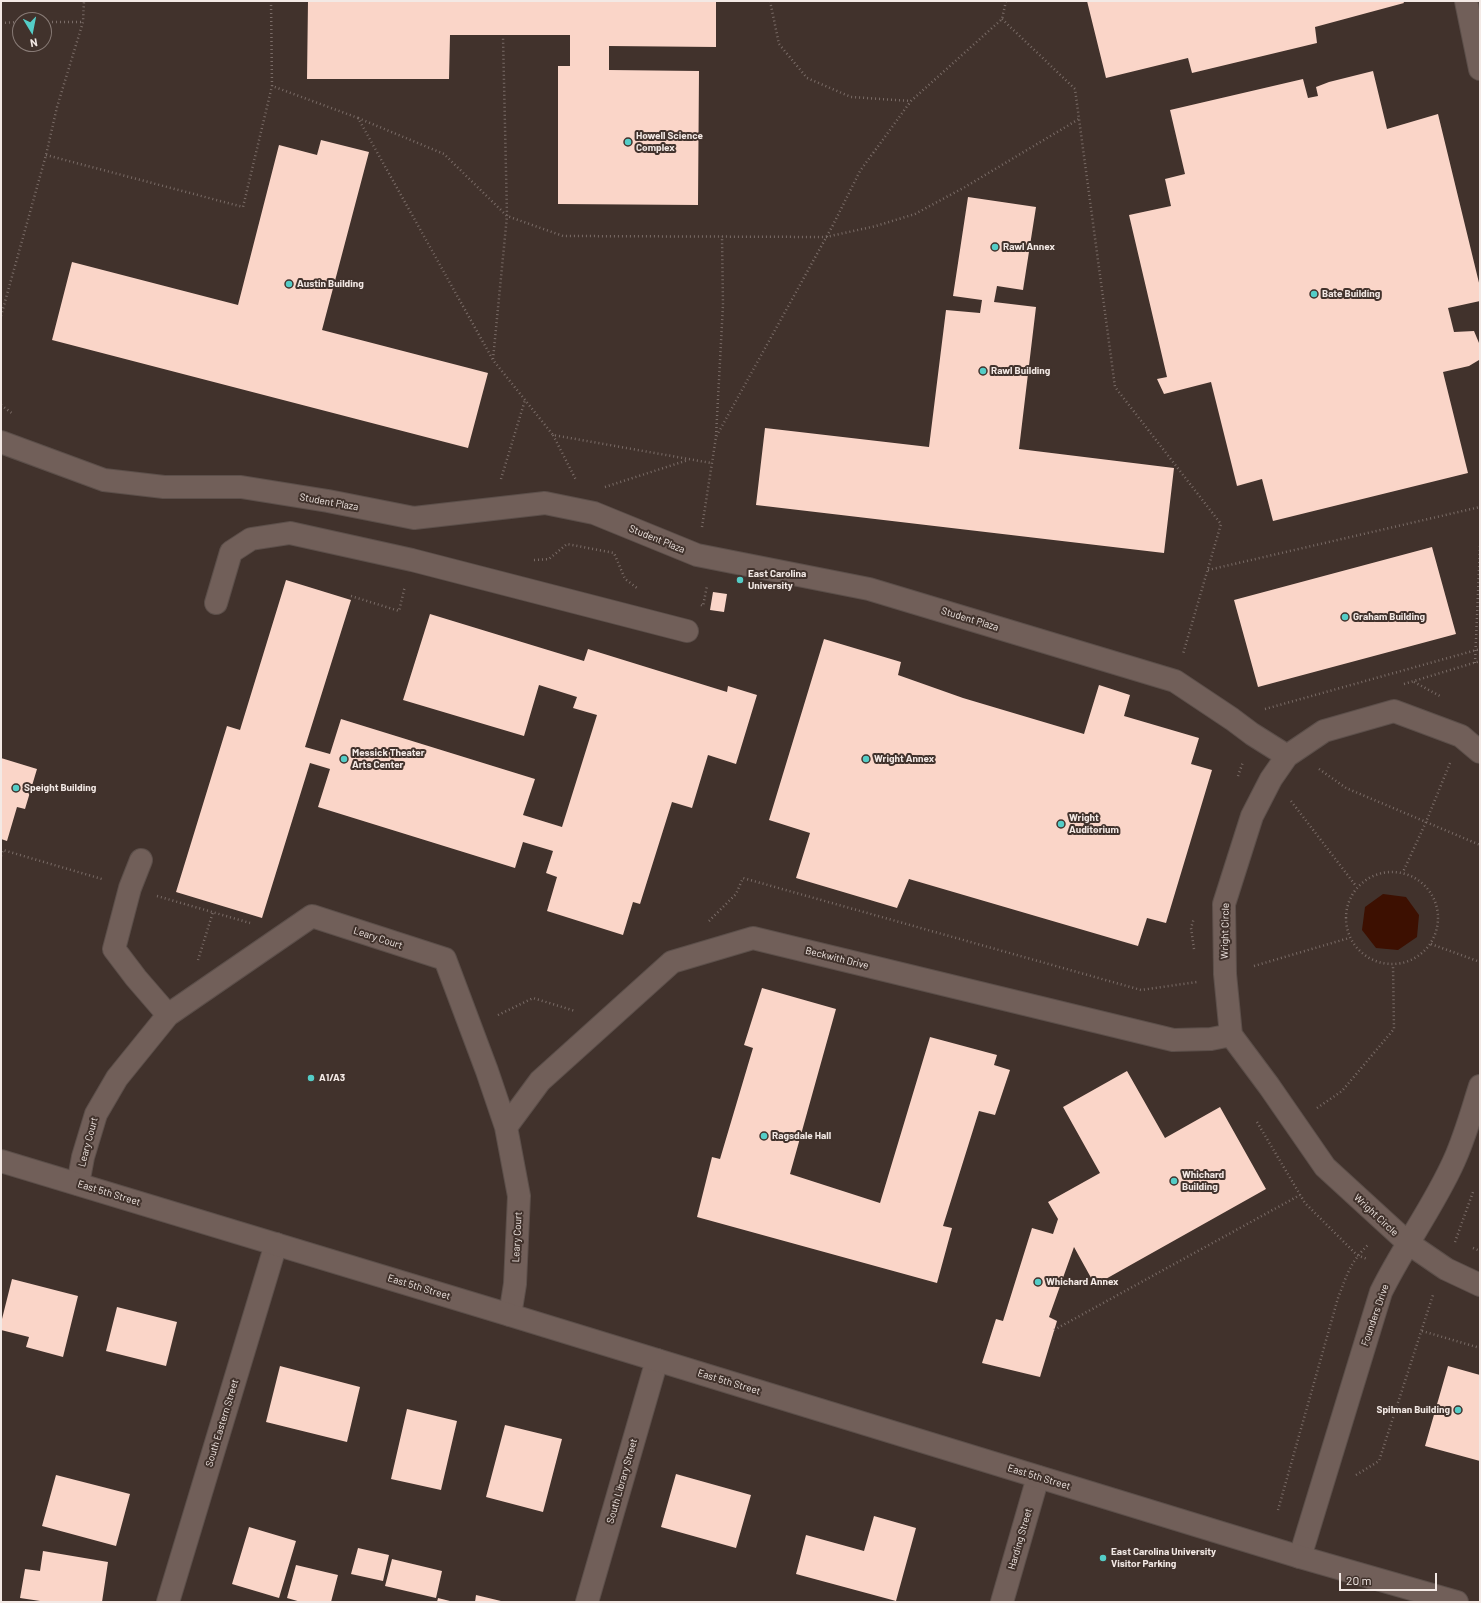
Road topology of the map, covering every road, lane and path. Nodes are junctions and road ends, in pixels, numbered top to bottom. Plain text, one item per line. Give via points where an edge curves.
1 (84, 1) edge
2 (271, 1) edge
3 (770, 1) edge
4 (1006, 1) edge
5 (1466, 1) edge
6 (1002, 19) junction
7 (12, 22) edge
8 (52, 22) edge
9 (83, 22) junction
10 (1, 23) edge
11 (504, 36) dead end
12 (1480, 69) edge
13 (272, 86) junction
14 (911, 101) junction
15 (358, 118) junction
16 (1079, 119) junction
17 (46, 155) junction
18 (507, 216) junction
19 (722, 236) junction
20 (826, 237) junction
21 (1, 316) edge
22 (493, 360) junction
23 (525, 399) junction
24 (553, 435) junction
25 (716, 437) junction
26 (1, 442) edge
27 (688, 460) junction
28 (711, 463) junction
29 (579, 486) dead end
30 (600, 488) dead end
31 (1480, 507) edge
32 (492, 508) junction
33 (1480, 546) edge
34 (698, 555) junction
35 (1208, 570) junction
36 (216, 603) dead end
37 (687, 631) dead end
38 (1480, 649) edge
39 (1475, 650) junction
40 (1480, 662) edge
41 (1475, 664) junction
42 (1175, 681) junction
43 (1400, 685) dead end
44 (1232, 719) junction
45 (1252, 734) junction
46 (1461, 736) junction
47 (1480, 752) edge
48 (1279, 767) junction
49 (1238, 779) dead end
50 (1426, 822) junction
51 (1480, 845) edge
52 (141, 860) dead end
53 (1403, 872) junction
54 (1356, 886) junction
55 (213, 912) dead end
56 (1196, 913) dead end
57 (1349, 938) junction
58 (1430, 944) junction
59 (1194, 951) dead end
60 (1480, 962) edge
61 (197, 964) dead end
62 (1394, 964) junction
63 (1225, 974) junction
64 (168, 1015) junction
65 (1232, 1035) junction
66 (1480, 1086) edge
67 (1255, 1120) dead end
68 (1295, 1124) junction
69 (506, 1126) junction
70 (1266, 1138) junction
71 (1, 1161) edge
72 (78, 1184) junction
73 (1475, 1185) dead end
74 (1300, 1195) junction
75 (276, 1244) junction
76 (1408, 1244) junction
77 (1357, 1255) junction
78 (1446, 1269) junction
79 (1392, 1270) junction
80 (1480, 1286) edge
81 (510, 1315) junction
82 (1054, 1330) dead end
83 (1422, 1331) junction
84 (1480, 1348) edge
85 (657, 1360) junction
86 (1038, 1477) junction
87 (1352, 1477) dead end
88 (1278, 1510) dead end
89 (1300, 1557) junction
90 (1447, 1600) edge
91 (168, 1602) edge
92 (587, 1602) edge
93 (1002, 1602) edge

1 - 9 path
2 - 13 path
3 - 14 path via 779,44 807,78 851,97
4 - 6 path
5 - 12 street
6 - 14 path
6 - 16 path via 1075,89
7 - 10 path
8 - 9 path
9 - 17 path via 57,107
11 - 18 path
13 - 15 path
13 - 17 path via 243,207
14 - 20 path via 860,171
15 - 18 path via 444,154
15 - 22 path
16 - 20 path via 915,214
16 - 35 path via 1115,387 1221,524
17 - 21 path
18 - 19 path via 563,236
18 - 22 path
19 - 20 path
19 - 25 path via 723,305
20 - 25 path
22 - 23 path
23 - 24 path
23 - 32 path
24 - 27 path
24 - 29 path
25 - 28 path
26 - 32 street, Student Plaza via 104,480 164,487 241,487 414,518
27 - 28 path
27 - 30 path
28 - 34 path
31 - 35 path
32 - 34 street, Student Plaza via 545,502 586,512
33 - 39 path
34 - 42 street, Student Plaza via 869,588
35 - 42 path
36 - 37 street via 231,552 251,539 290,532 412,560
38 - 39 path
39 - 41 path
39 - 44 path
40 - 41 path
41 - 43 path
42 - 44 street, Student Plaza
44 - 45 street, Student Plaza
45 - 48 street, Student Plaza
45 - 49 path
46 - 47 street, Wright Circle
46 - 48 street, Wright Circle via 1394,711 1324,731
46 - 50 path
48 - 50 path via 1314,765 1346,788
48 - 54 path via 1289,798
48 - 63 street, Wright Circle via 1252,816 1224,904
50 - 51 path
50 - 53 path
52 - 64 street via 130,888 114,949
53 - 54 path via 1378,873
53 - 58 path via 1429,888 1439,916
54 - 57 path via 1345,911
55 - 61 path
56 - 59 path via 1191,928
57 - 62 path via 1368,958
57 - 63 path
58 - 60 path
58 - 62 path via 1414,959
62 - 68 path via 1394,1029 1342,1091
63 - 65 street, Wright Circle
64 - 69 street, Leary Court via 312,916 445,959
64 - 72 street, Leary Court via 117,1078 96,1114
65 - 68 street, Wright Circle
65 - 69 street, Beckwith Drive via 1211,1039 1173,1040 753,938 672,962 540,1081
66 - 76 street, Founders Drive via 1454,1161
67 - 70 path
68 - 70 path
68 - 76 street, Wright Circle via 1325,1167
69 - 81 street, Leary Court via 519,1196 515,1284
70 - 74 path
71 - 72 street, East 5th Street
72 - 75 street, East 5th Street
73 - 78 path
74 - 77 path
74 - 82 path
75 - 81 street, East 5th Street
75 - 91 street, South Eastern Street
76 - 78 street, Wright Circle
76 - 79 street, Founders Drive
77 - 79 path
77 - 88 path via 1338,1298
78 - 80 street, Wright Circle
78 - 83 path via 1433,1294
79 - 89 street, Founders Drive via 1381,1292
81 - 85 street, East 5th Street
83 - 84 path
83 - 87 path via 1380,1461
85 - 86 street, East 5th Street
85 - 92 street, South Library Street
86 - 89 street, East 5th Street
86 - 93 street, Harding Street
89 - 90 street, East 5th Street

